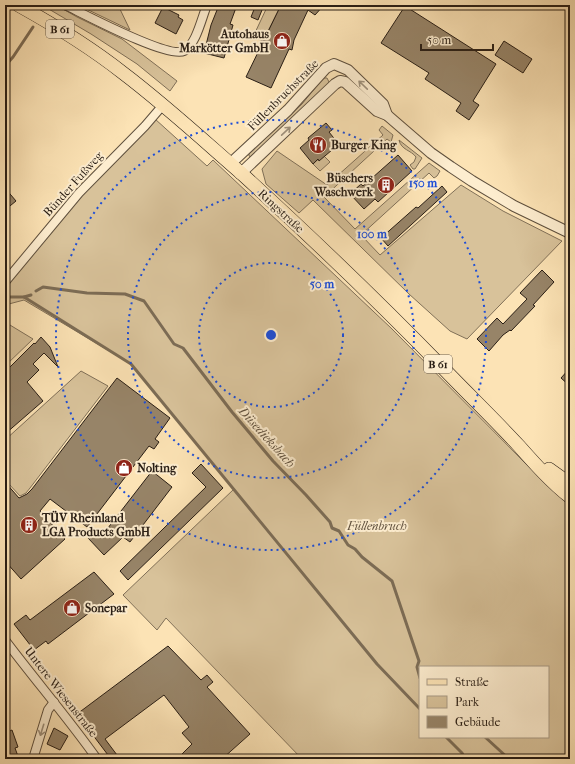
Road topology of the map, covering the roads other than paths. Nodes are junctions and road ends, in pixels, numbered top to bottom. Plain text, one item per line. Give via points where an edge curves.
1 (18, 5) edge
2 (65, 5) edge
3 (207, 5) edge
4 (334, 64) junction
5 (340, 81) junction
6 (163, 105) junction
7 (387, 115) junction
8 (230, 164) junction
9 (241, 173) junction
10 (570, 233) edge
11 (5, 282) edge
12 (519, 446) junction
13 (570, 484) edge
14 (570, 497) edge
15 (5, 640) edge
16 (54, 702) junction
17 (33, 759) edge
18 (97, 759) edge

1 - 6 main road, Ringstraße / B 61 via 100,56
2 - 3 street via 137,39 177,53 185,51 191,45
4 - 5 street
7 -> 4 street, Füllenbruchstraße via 383,104 348,70
4 - 8 street, Füllenbruchstraße via 326,68 288,110
5 - 7 street, Füllenbruchstraße via 345,82 377,111
9 -> 5 street
6 - 8 main road, Ringstraße / B 61
6 - 11 street, Bünder Fußweg via 79,193
7 - 10 street, Füllenbruchstraße via 431,153 472,181 514,206
8 - 9 main road, Ringstraße / B 61
9 - 12 main road, Ringstraße / B 61 via 357,282
12 - 13 main road, Ringstraße / B 61
12 - 14 main road, Ringstraße / B 61 via 540,470
15 - 16 street, Untere Wiesenstraße
16 -> 17 street via 48,710
16 - 18 street, Untere Wiesenstraße

